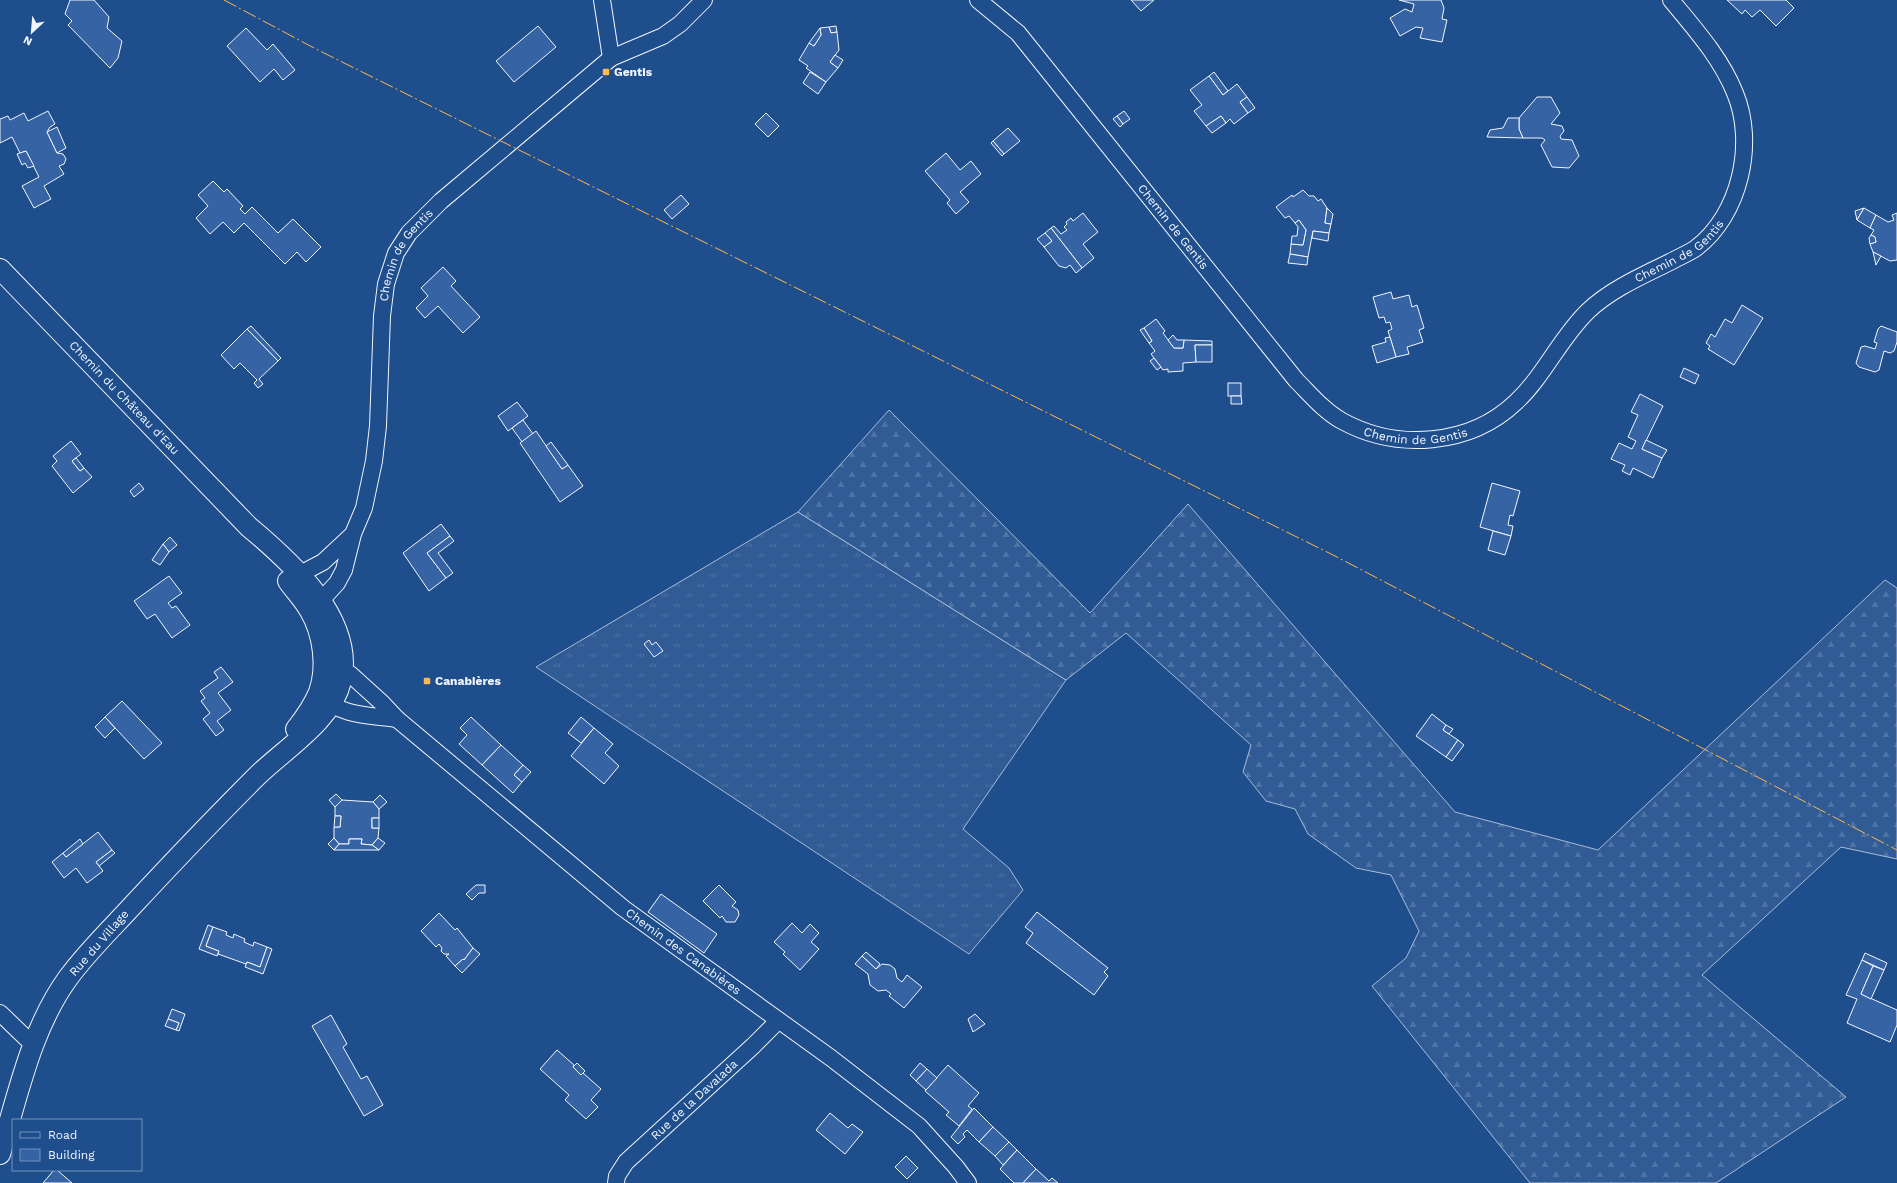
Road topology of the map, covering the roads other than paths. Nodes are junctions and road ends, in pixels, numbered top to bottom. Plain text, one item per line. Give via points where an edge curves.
1 (602, 0) edge
2 (704, 0) edge
3 (978, 0) edge
4 (1671, 0) edge
5 (611, 58) junction
6 (0, 269) edge
7 (249, 527) junction
8 (353, 534) junction
9 (300, 576) junction
10 (299, 596) junction
11 (319, 598) junction
12 (328, 687) junction
13 (397, 719) junction
14 (0, 1013) edge
15 (778, 1021) junction
16 (34, 1042) junction
17 (0, 1154) edge
18 (616, 1183) edge
19 (968, 1183) edge

1 - 5 street
2 - 5 street, Chemin de Gentis via 664,36
3 - 4 street, Chemin de Gentis via 1018,34 1296,380 1319,403 1341,421 1368,433 1396,440 1425,440 1461,435 1492,421 1516,402 1561,341 1589,310 1616,291 1696,248 1720,223 1734,199 1741,175 1744,145 1736,94 1712,51
5 - 8 street, Chemin de Gentis via 424,216 396,254 386,284 382,316 378,426 374,462 364,508
6 - 7 street, Chemin du Château d'Eau
7 - 9 street, Chemin du Château d'Eau via 277,551
7 - 10 street, Chemin du Château d'Eau
8 - 9 street, Chemin de Gentis via 328,558
8 - 11 street, Chemin de Gentis via 344,570 336,583
9 - 10 street
9 - 11 street, Chemin du Château d'Eau
10 - 11 street
10 - 12 street, Chemin du Château d'Eau via 310,612 318,631
11 - 12 street, Chemin du Château d'Eau via 336,628 341,643
12 - 13 street via 341,710
12 - 13 street, Chemin des Canabières via 350,674
12 - 16 street, Rue du Village via 261,772 91,950 67,979
13 - 15 street, Chemin des Canabières via 622,908
14 - 16 street via 26,1038
15 - 18 street, Rue de la Davalada via 626,1162
15 - 19 street, Chemin des Canabières via 919,1126
16 - 17 street, Rue du Village

